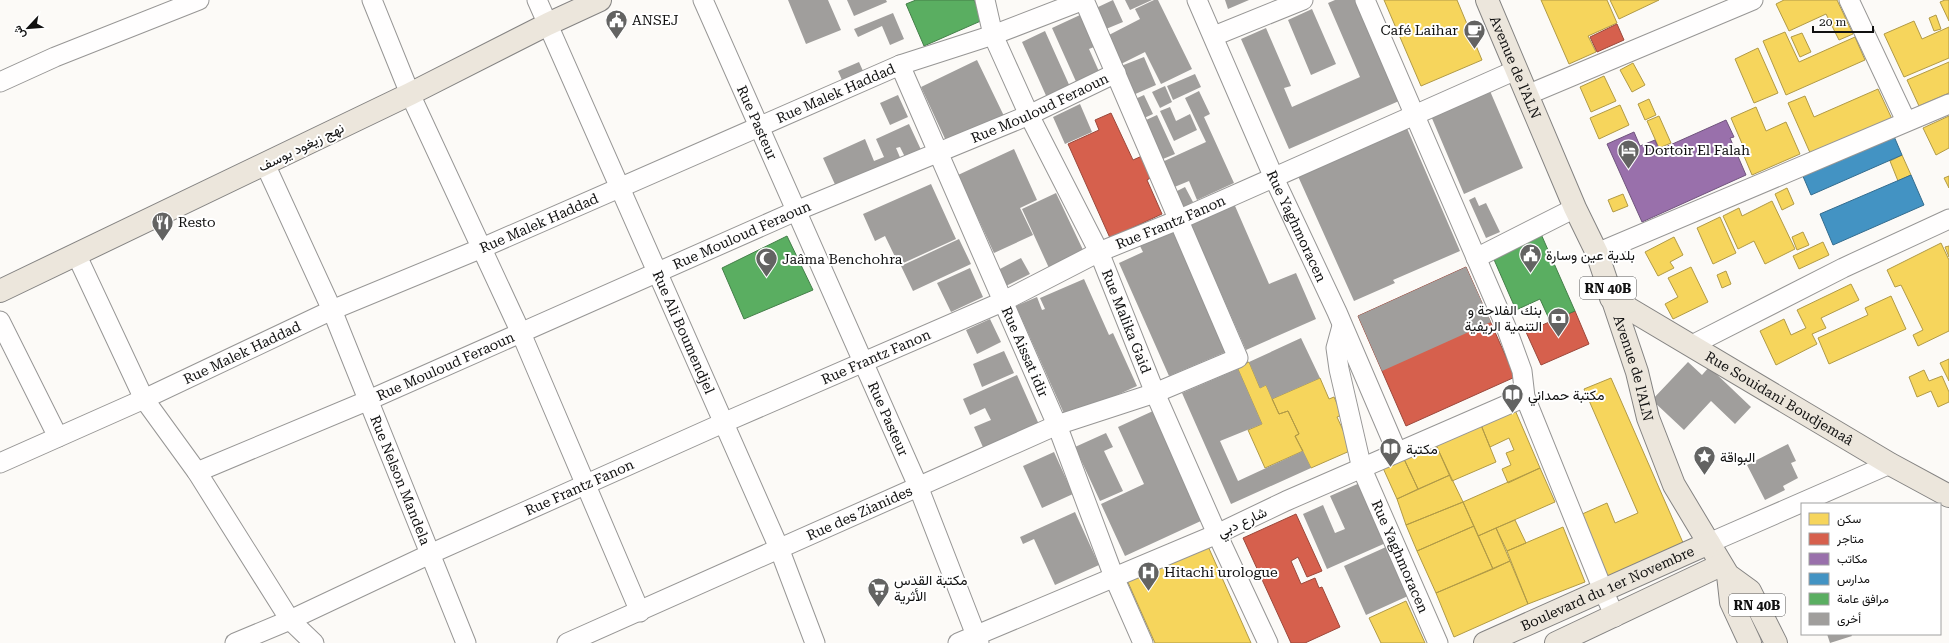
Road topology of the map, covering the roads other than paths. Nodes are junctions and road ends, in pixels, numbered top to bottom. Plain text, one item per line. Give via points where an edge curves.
1 (199, 0) edge
2 (372, 0) edge
3 (537, 0) edge
4 (600, 0) edge
5 (703, 0) edge
6 (985, 0) edge
7 (1084, 0) edge
8 (1197, 0) edge
9 (1303, 0) edge
10 (1365, 0) edge
11 (1486, 0) edge
12 (1753, 0) edge
13 (1849, 0) edge
14 (548, 24) junction
15 (993, 35) junction
16 (1214, 36) junction
17 (900, 65) junction
18 (1516, 70) junction
19 (1116, 73) junction
20 (0, 82) edge
21 (410, 94) junction
22 (1527, 95) junction
23 (1949, 104) edge
24 (1029, 116) junction
25 (1416, 116) junction
26 (1906, 121) junction
27 (758, 126) junction
28 (937, 152) junction
29 (265, 164) junction
30 (1274, 178) junction
31 (620, 186) junction
32 (1575, 208) junction
33 (796, 211) junction
34 (1949, 219) edge
35 (1178, 220) junction
36 (482, 248) junction
37 (1099, 252) junction
38 (1597, 253) junction
39 (76, 256) junction
40 (1476, 258) junction
41 (658, 272) junction
42 (0, 291) edge
43 (1611, 298) junction
44 (1002, 302) junction
45 (332, 310) junction
46 (0, 321) edge
47 (1342, 326) junction
48 (521, 333) junction
49 (1692, 345) junction
50 (863, 363) junction
51 (1155, 393) junction
52 (1525, 397) junction
53 (144, 398) junction
54 (368, 400) junction
55 (724, 423) junction
56 (1057, 425) junction
57 (58, 436) junction
58 (1397, 452) junction
59 (0, 462) edge
60 (1890, 464) junction
61 (1362, 469) junction
62 (197, 472) junction
63 (587, 484) junction
64 (918, 486) junction
65 (1949, 496) edge
66 (1217, 534) junction
67 (1709, 543) junction
68 (779, 548) junction
69 (430, 554) junction
70 (1725, 570) junction
71 (1114, 577) junction
72 (1602, 590) junction
73 (640, 612) junction
74 (1615, 617) junction
75 (290, 620) junction
76 (977, 639) edge
77 (235, 643) edge
78 (314, 643) edge
79 (466, 643) edge
80 (567, 643) edge
81 (815, 643) edge
82 (958, 643) edge
83 (1143, 643) edge
84 (1268, 643) edge
85 (1438, 643) edge
86 (1485, 643) edge
87 (1556, 643) edge
88 (1750, 643) edge
89 (1776, 643) edge

1 - 20 street
2 - 21 street
3 - 14 street, Rue Ali Boumendjel
4 - 14 main road, نهج زيغود يوسف
5 - 27 street, Rue Pasteur
6 - 15 street, Rue Malika Gaid
7 - 15 street, Rue Malek Haddad
7 - 19 street
8 - 16 street, Rue Yaghmoracen
9 - 16 street
10 - 25 street
11 - 18 main road, Avenue de l'ALN / RN 40B
12 - 22 street
13 - 26 street
14 - 21 main road, نهج زيغود يوسف
14 - 31 street, Rue Ali Boumendjel
15 - 17 street, Rue Malek Haddad
15 - 24 street, Rue Malika Gaid
16 - 30 street, Rue Yaghmoracen
17 - 27 street, Rue Malek Haddad
17 - 28 street, Rue Aissat idir
18 - 22 main road, Avenue de l'ALN / RN 40B
18 - 25 street, Rue Frantz Fanon
19 - 24 street, Rue Mouloud Feraoun
19 - 35 street
21 - 29 main road, نهج زيغود يوسف
21 - 36 street
22 - 32 main road, Avenue de l'ALN / RN 40B
23 - 26 street
24 - 28 street, Rue Mouloud Feraoun
24 - 37 street, Rue Malika Gaid
25 - 30 street, Rue Frantz Fanon
25 - 40 street
26 - 38 street
27 - 31 street, Rue Malek Haddad
27 - 33 street, Rue Pasteur
28 - 33 street, Rue Mouloud Feraoun
28 - 44 street, Rue Aissat idir
29 - 39 main road, نهج زيغود يوسف
29 - 45 street, Rue Nelson Mandela
30 - 35 street, Rue Frantz Fanon
30 - 47 street, Rue Yaghmoracen
31 - 36 street, Rue Malek Haddad
31 - 41 street, Rue Ali Boumendjel
32 - 38 main road, Avenue de l'ALN / RN 40B
32 - 40 street
33 - 41 street, Rue Mouloud Feraoun
33 - 50 street, Rue Pasteur
34 - 49 street via 1843,268
35 - 37 street, Rue Frantz Fanon
35 - 51 street, Rue des Zianides via 1238,358
36 - 45 street, Rue Malek Haddad
36 - 48 street
37 - 44 street, Rue Frantz Fanon
37 - 51 street, Rue Malika Gaid
38 - 43 main road, Avenue de l'ALN / RN 40B
39 - 42 main road, نهج زيغود يوسف
39 - 53 street
40 - 52 street via 1518,357
41 - 48 street, Rue Mouloud Feraoun
41 - 55 street, Rue Ali Boumendjel
43 - 49 main road, Rue Souidani Boudjemaâ
43 - 67 main road, Avenue de l'ALN / RN 40B via 1662,456 1674,485
44 - 50 street, Rue Frantz Fanon
44 - 56 street, Rue Aissat idir
45 - 53 street, Rue Malek Haddad
45 - 54 street, Rue Nelson Mandela
46 - 57 street
47 - 58 street, Rue Yaghmoracen
47 - 61 street, Rue Yaghmoracen via 1336,348
48 - 54 street, Rue Mouloud Feraoun
48 - 63 street
49 - 60 main road, Rue Souidani Boudjemaâ
50 - 55 street, Rue Frantz Fanon
50 - 64 street, Rue Pasteur
51 - 56 street, Rue des Zianides
51 - 66 street, Rue Malika Gaid
52 - 58 street, شارع دبي
52 - 72 street
53 - 57 street, Rue Malek Haddad
53 - 62 street
54 - 62 street, Rue Mouloud Feraoun
54 - 69 street, Rue Nelson Mandela
55 - 63 street, Rue Frantz Fanon
55 - 68 street, Rue Ali Boumendjel
56 - 64 street, Rue des Zianides
56 - 71 street, Rue Aissat idir
57 - 59 street, Rue Malek Haddad
58 - 61 street, شارع دبي
60 - 65 main road, Rue Souidani Boudjemaâ
60 - 67 street
61 - 66 street, شارع دبي
61 - 85 street, Rue Yaghmoracen
62 - 75 street
63 - 69 street, Rue Frantz Fanon
63 - 73 street
64 - 68 street, Rue des Zianides
64 - 76 street, Rue Pasteur
66 - 71 street, شارع دبي
66 - 84 street, Rue Malika Gaid
67 - 70 main road, Avenue de l'ALN / RN 40B
67 - 72 main road, Boulevard du 1er Novembre
68 - 73 street, Rue des Zianides
68 - 81 street, Rue Ali Boumendjel
69 - 75 street, Rue Frantz Fanon
69 - 79 street, Rue Nelson Mandela
70 - 74 main road, Boulevard du 1er Novembre
70 - 88 main road, RN 40B via 1731,602
70 - 89 main road, RN 40B via 1750,591
71 - 76 street, شارع دبي
71 - 83 street, Rue Aissat idir
72 - 74 street
72 - 86 main road, Boulevard du 1er Novembre
73 - 80 street, Rue des Zianides
74 - 87 main road, Boulevard du 1er Novembre
75 - 77 street, Rue Frantz Fanon
75 - 78 street
76 - 82 street, شارع دبي

